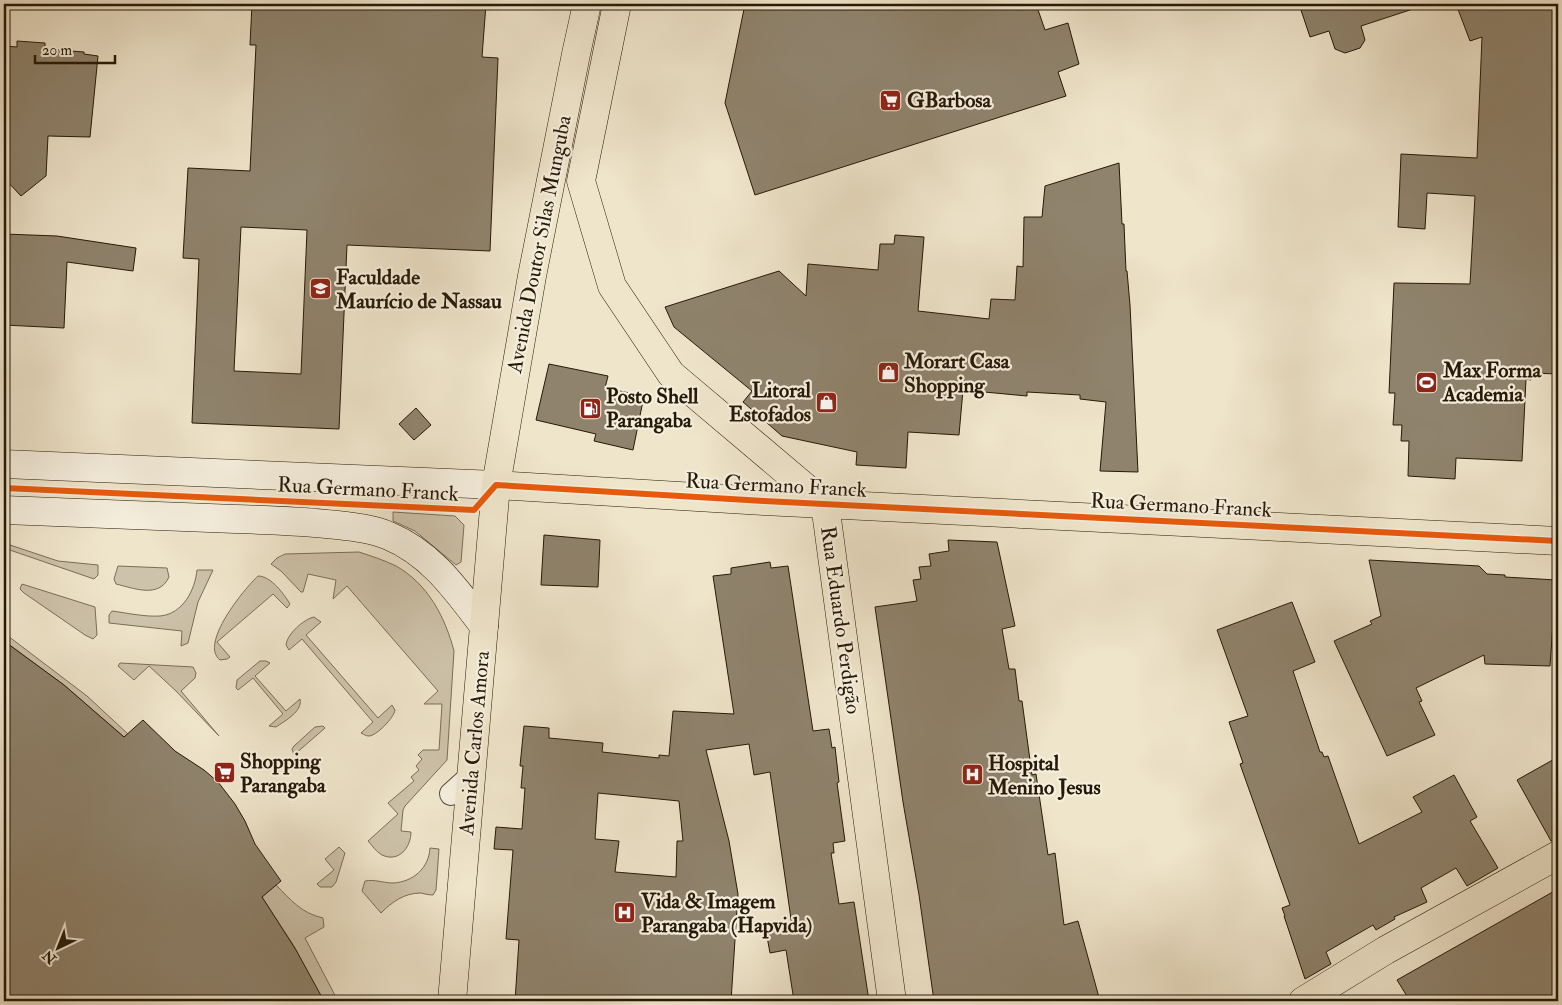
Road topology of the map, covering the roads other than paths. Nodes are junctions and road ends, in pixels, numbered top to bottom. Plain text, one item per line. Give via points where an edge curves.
1 (588, 4) edge
2 (617, 4) edge
3 (581, 181) joint
4 (4, 464) edge
5 (496, 485) junction
6 (825, 504) junction
7 (4, 510) edge
8 (1558, 541) edge
9 (484, 626) junction
10 (1558, 854) edge
11 (452, 1001) edge
12 (892, 1001) edge
13 (1303, 1001) edge

1 - 5 main road, Avenida Doutor Silas Munguba via 527,305
2 - 3 main road, Avenida Doutor Silas Munguba
3 - 6 main road, Rua Eduardo Perdigão via 612,286 671,374
4 - 5 main road, Rua Germano Franck
5 - 6 main road, Rua Germano Franck
5 - 9 main road, Avenida Carlos Amora
6 - 8 main road, Rua Germano Franck
6 - 12 main road, Rua Eduardo Perdigão
7 - 9 main road, Rua Germano Franck via 300,521 376,532 390,536 429,560
9 - 11 main road, Avenida Carlos Amora via 462,777
10 - 13 main road via 1386,950

